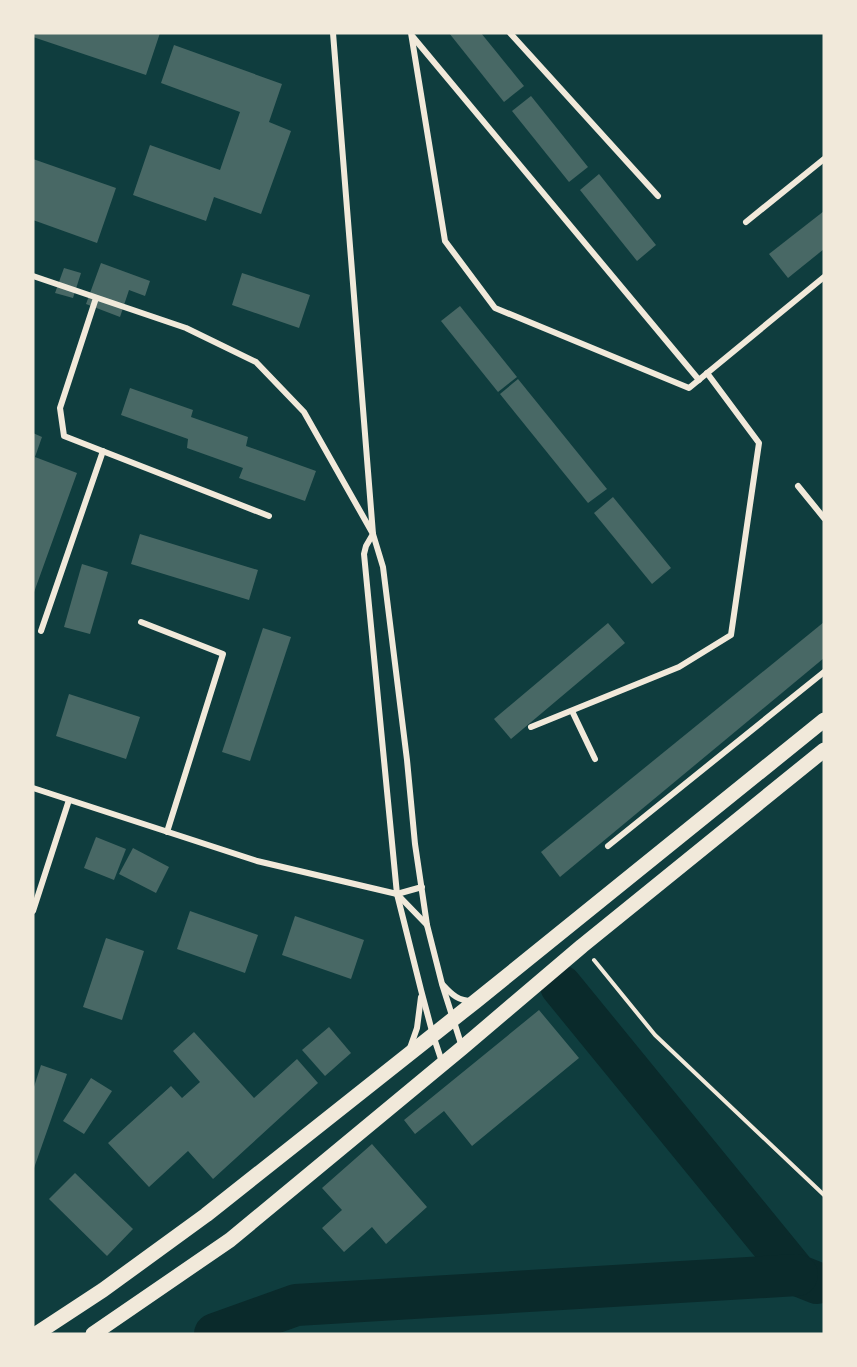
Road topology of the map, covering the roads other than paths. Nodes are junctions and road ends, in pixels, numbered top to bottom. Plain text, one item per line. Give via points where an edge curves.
1 (333, 33) edge
2 (510, 33) edge
3 (412, 35) edge
4 (824, 159) edge
5 (658, 196) dead end
6 (746, 222) dead end
7 (33, 276) edge
8 (824, 277) edge
9 (96, 298) junction
10 (707, 373) junction
11 (699, 380) junction
12 (103, 451) junction
13 (798, 486) dead end
14 (269, 516) dead end
15 (824, 518) edge
16 (373, 534) junction
17 (141, 622) dead end
18 (41, 631) dead end
19 (824, 672) edge
20 (572, 711) junction
21 (824, 720) edge
22 (531, 727) dead end
23 (824, 750) edge
24 (596, 759) dead end
25 (33, 788) edge
26 (69, 800) junction
27 (167, 832) junction
28 (608, 846) dead end
29 (422, 888) junction
30 (397, 894) junction
31 (33, 911) edge
32 (427, 925) junction
33 (442, 984) junction
34 (421, 990) junction
35 (476, 1001) junction
36 (452, 1019) junction
37 (433, 1035) junction
38 (462, 1048) junction
39 (405, 1057) junction
40 (443, 1063) junction
41 (36, 1334) edge
42 (93, 1334) edge

1 - 16 street
2 - 5 street
3 - 11 street
3 - 11 street via 445,241 495,308 689,388
4 - 6 street
7 - 9 street
8 - 10 street
9 - 12 street via 60,408 64,436
9 - 16 street via 186,328 256,362 304,412
10 - 11 street
10 - 20 street via 759,443 731,635 679,667
12 - 14 street
12 - 18 street
13 - 15 street
16 - 29 street via 383,567
16 - 30 street via 364,554
17 - 27 street via 223,654
19 - 28 street
20 - 22 street
20 - 24 street
21 - 35 main road
23 - 38 main road
25 - 26 street
26 - 27 street
26 - 31 street
27 - 30 street via 257,861
29 - 30 street
29 - 32 street
30 - 32 street
30 - 34 street
32 - 33 street
33 - 35 street via 457,998
33 - 36 street
34 - 37 street
34 - 39 street via 417,1028
35 - 36 main road
36 - 37 main road
36 - 38 street
37 - 39 main road
37 - 40 street
38 - 40 main road
39 - 41 main road via 206,1215
40 - 42 main road via 230,1240

